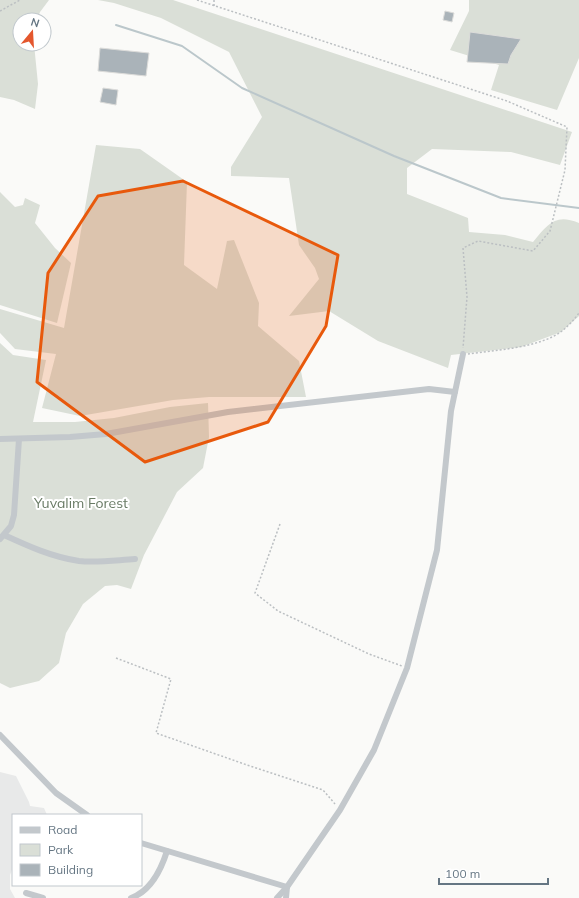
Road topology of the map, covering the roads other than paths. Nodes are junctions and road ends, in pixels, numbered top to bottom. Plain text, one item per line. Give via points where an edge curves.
1 (463, 354) road end
2 (455, 392) junction
3 (0, 439) edge
4 (19, 439) junction
5 (2, 537) edge
6 (135, 559) dead end
7 (0, 735) edge
8 (86, 814) edge
9 (142, 843) edge
10 (167, 851) junction
11 (287, 887) junction
12 (26, 893) dead end
13 (43, 898) edge
14 (131, 898) edge
15 (277, 898) edge
16 (286, 898) edge

1 - 2 street
2 - 4 street via 413,391 228,412 106,434
2 - 11 street via 437,550 407,668 374,750 340,810
3 - 4 street
4 - 5 street via 14,515
5 - 6 street via 58,557 81,561
7 - 8 street via 56,793
9 - 10 street
10 - 11 street
10 - 14 street via 162,868 151,883
11 - 15 street
11 - 16 street
12 - 13 street

